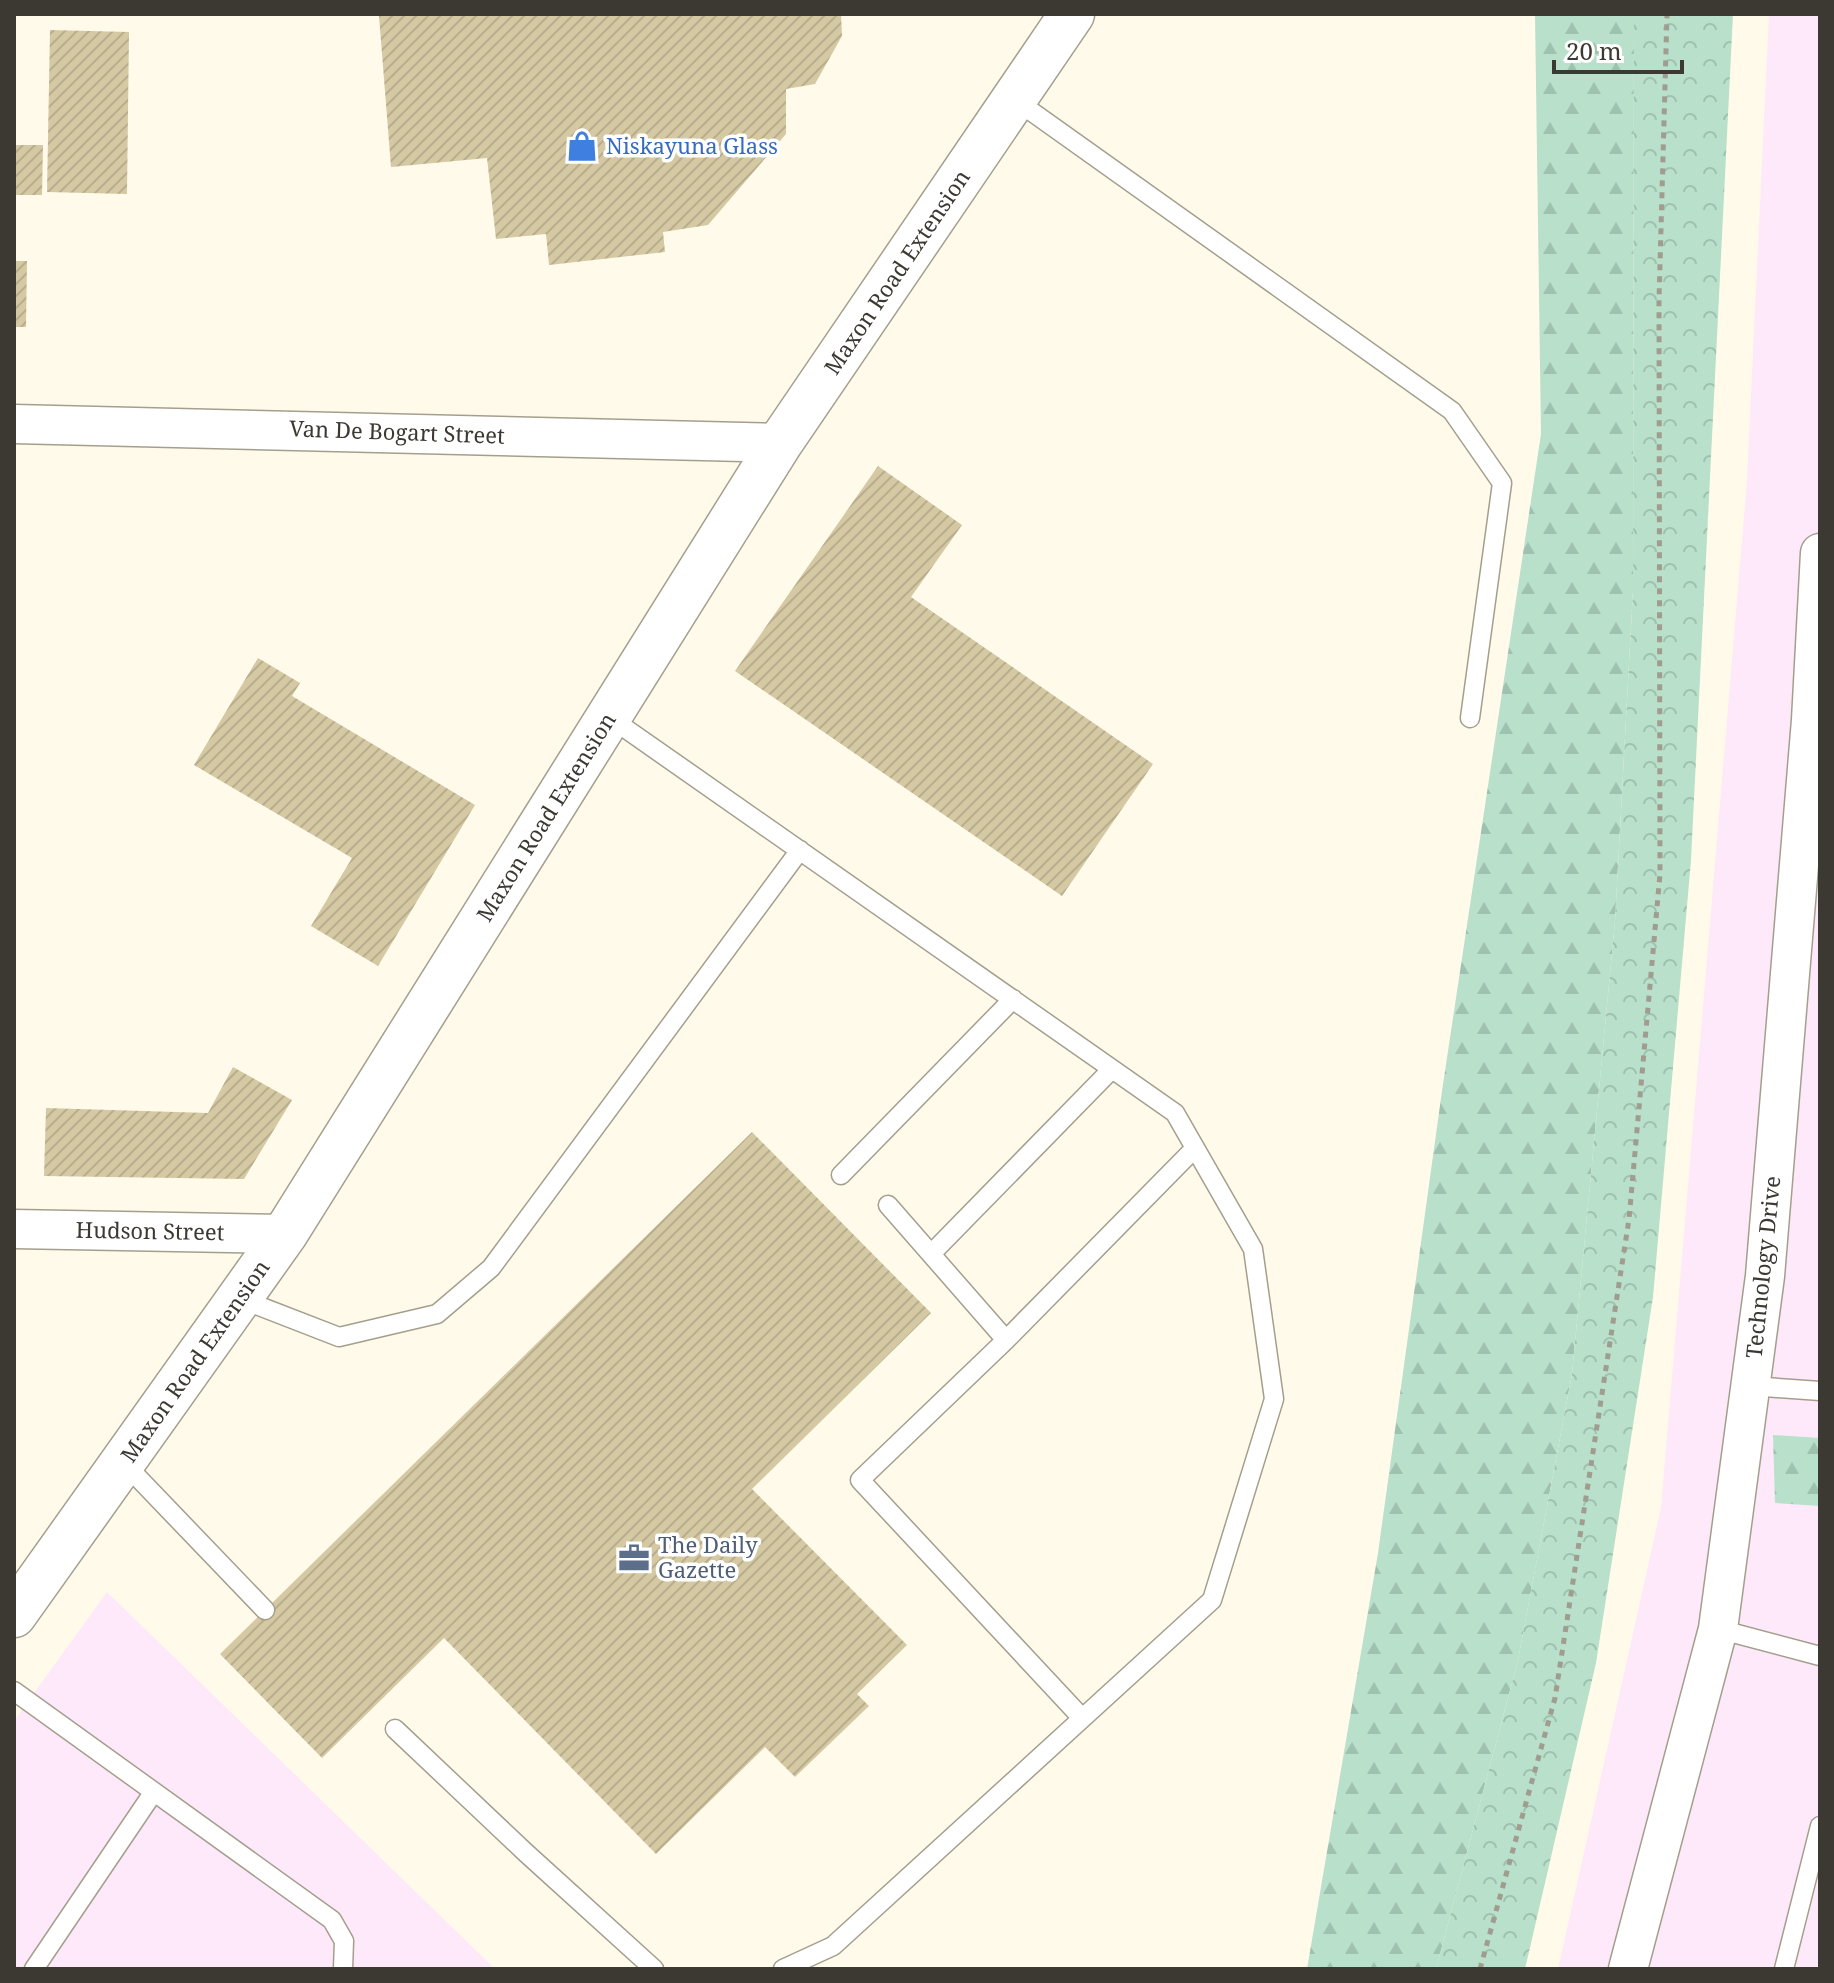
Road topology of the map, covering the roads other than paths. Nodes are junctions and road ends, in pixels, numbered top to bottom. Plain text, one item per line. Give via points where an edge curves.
1 (1072, 14) edge
2 (1014, 99) junction
3 (14, 424) edge
4 (780, 443) junction
5 (1820, 553) edge
6 (609, 717) junction
7 (1470, 718) dead end
8 (800, 850) junction
9 (1013, 999) junction
10 (1112, 1069) junction
11 (1195, 1148) junction
12 (841, 1175) dead end
13 (888, 1205) dead end
14 (14, 1229) edge
15 (285, 1234) junction
16 (931, 1254) junction
17 (239, 1298) junction
18 (1006, 1340) junction
19 (1751, 1386) junction
20 (1820, 1391) edge
21 (123, 1462) junction
22 (265, 1610) dead end
23 (14, 1615) edge
24 (1718, 1629) junction
25 (1820, 1656) edge
26 (14, 1691) edge
27 (1082, 1718) junction
28 (395, 1729) dead end
29 (153, 1793) junction
30 (1820, 1826) edge
31 (34, 1969) edge
32 (343, 1969) edge
33 (654, 1969) edge
34 (783, 1969) edge
35 (1628, 1969) edge
36 (1784, 1969) edge

1 - 2 street, Maxon Road Extension
2 - 4 street, Maxon Road Extension
2 - 7 lane via 1452,411 1502,483
3 - 4 street, Van De Bogart Street
4 - 6 street, Maxon Road Extension
5 - 19 street, Technology Drive via 1765,1276
6 - 8 lane
6 - 15 street, Maxon Road Extension
8 - 9 lane
8 - 17 lane via 491,1268 437,1314 339,1337
9 - 10 lane
9 - 12 lane
10 - 11 lane via 1175,1113
10 - 16 lane
11 - 18 lane
11 - 27 lane via 1253,1249 1274,1399 1212,1600
13 - 16 lane
14 - 15 street, Hudson Street
15 - 17 street, Maxon Road Extension
16 - 18 lane
17 - 21 street, Maxon Road Extension
18 - 27 lane via 860,1480
19 - 20 lane
19 - 24 street, Technology Drive
21 - 22 lane
21 - 23 street, Maxon Road Extension
24 - 25 lane
24 - 35 street, Technology Drive
26 - 29 lane
27 - 34 lane via 833,1946
28 - 33 lane
29 - 31 lane
29 - 32 lane via 332,1920 344,1941
30 - 36 lane

